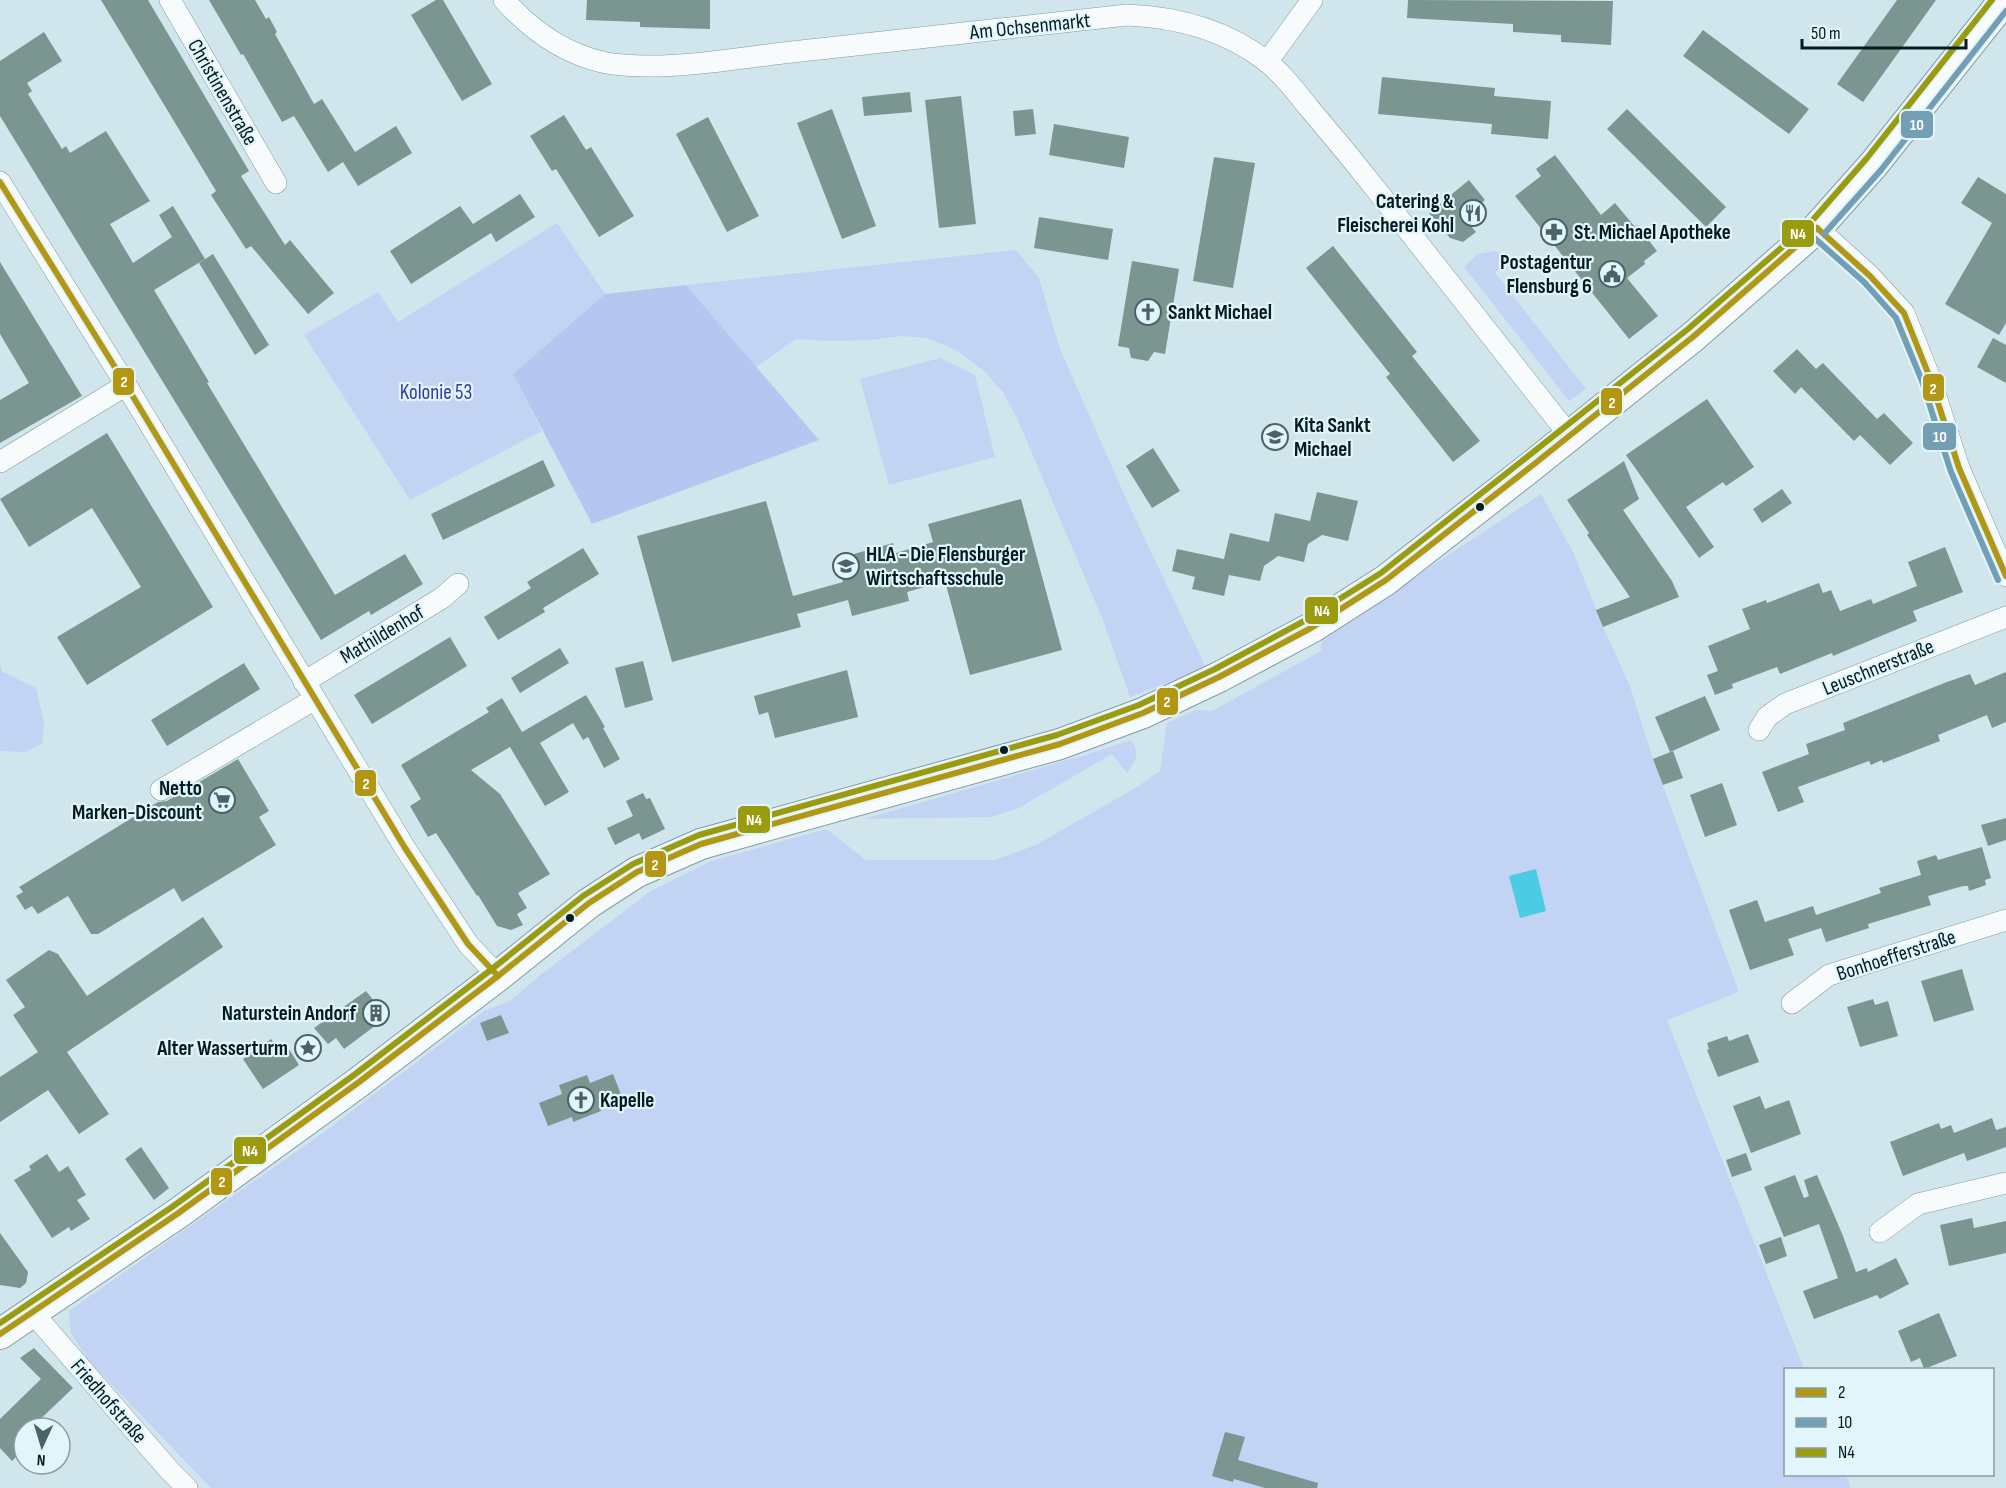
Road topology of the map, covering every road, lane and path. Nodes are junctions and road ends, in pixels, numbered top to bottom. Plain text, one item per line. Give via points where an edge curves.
1 (170, 0) edge
2 (504, 0) edge
3 (1312, 0) edge
4 (2001, 11) edge
5 (1267, 62) junction
6 (0, 182) edge
7 (276, 183) dead end
8 (1817, 228) junction
9 (126, 385) junction
10 (1569, 435) junction
11 (0, 462) edge
12 (2006, 576) edge
13 (458, 584) dead end
14 (2006, 617) edge
15 (309, 690) junction
16 (1759, 730) dead end
17 (161, 790) dead end
18 (2006, 920) edge
19 (498, 976) junction
20 (1792, 1003) dead end
21 (2006, 1183) edge
22 (1880, 1232) dead end
23 (32, 1312) junction
24 (0, 1334) edge
25 (187, 1488) edge

1 - 7 street, Christinenstraße
2 - 5 street, Am Ochsenmarkt via 563,48 605,62 637,65 748,58 1127,15 1186,22 1240,45
3 - 5 street
4 - 8 main road
5 - 10 street, Am Ochsenmarkt via 1347,153
6 - 9 street
8 - 10 main road via 1694,336
8 - 12 street via 1904,313 1959,468
9 - 11 street
9 - 15 street
10 - 19 main road via 1386,580 1311,628 1219,677 1143,713 1060,744 701,844 637,872 589,903
13 - 15 street, Mathildenhof
14 - 16 street, Leuschnerstraße via 1785,704 1767,717
15 - 17 street, Mathildenhof
15 - 19 street via 468,944
18 - 20 street, Bonhoefferstraße via 1829,975
19 - 23 main road via 177,1214
21 - 22 street via 1918,1204
23 - 24 main road
23 - 25 street, Friedhofstraße

